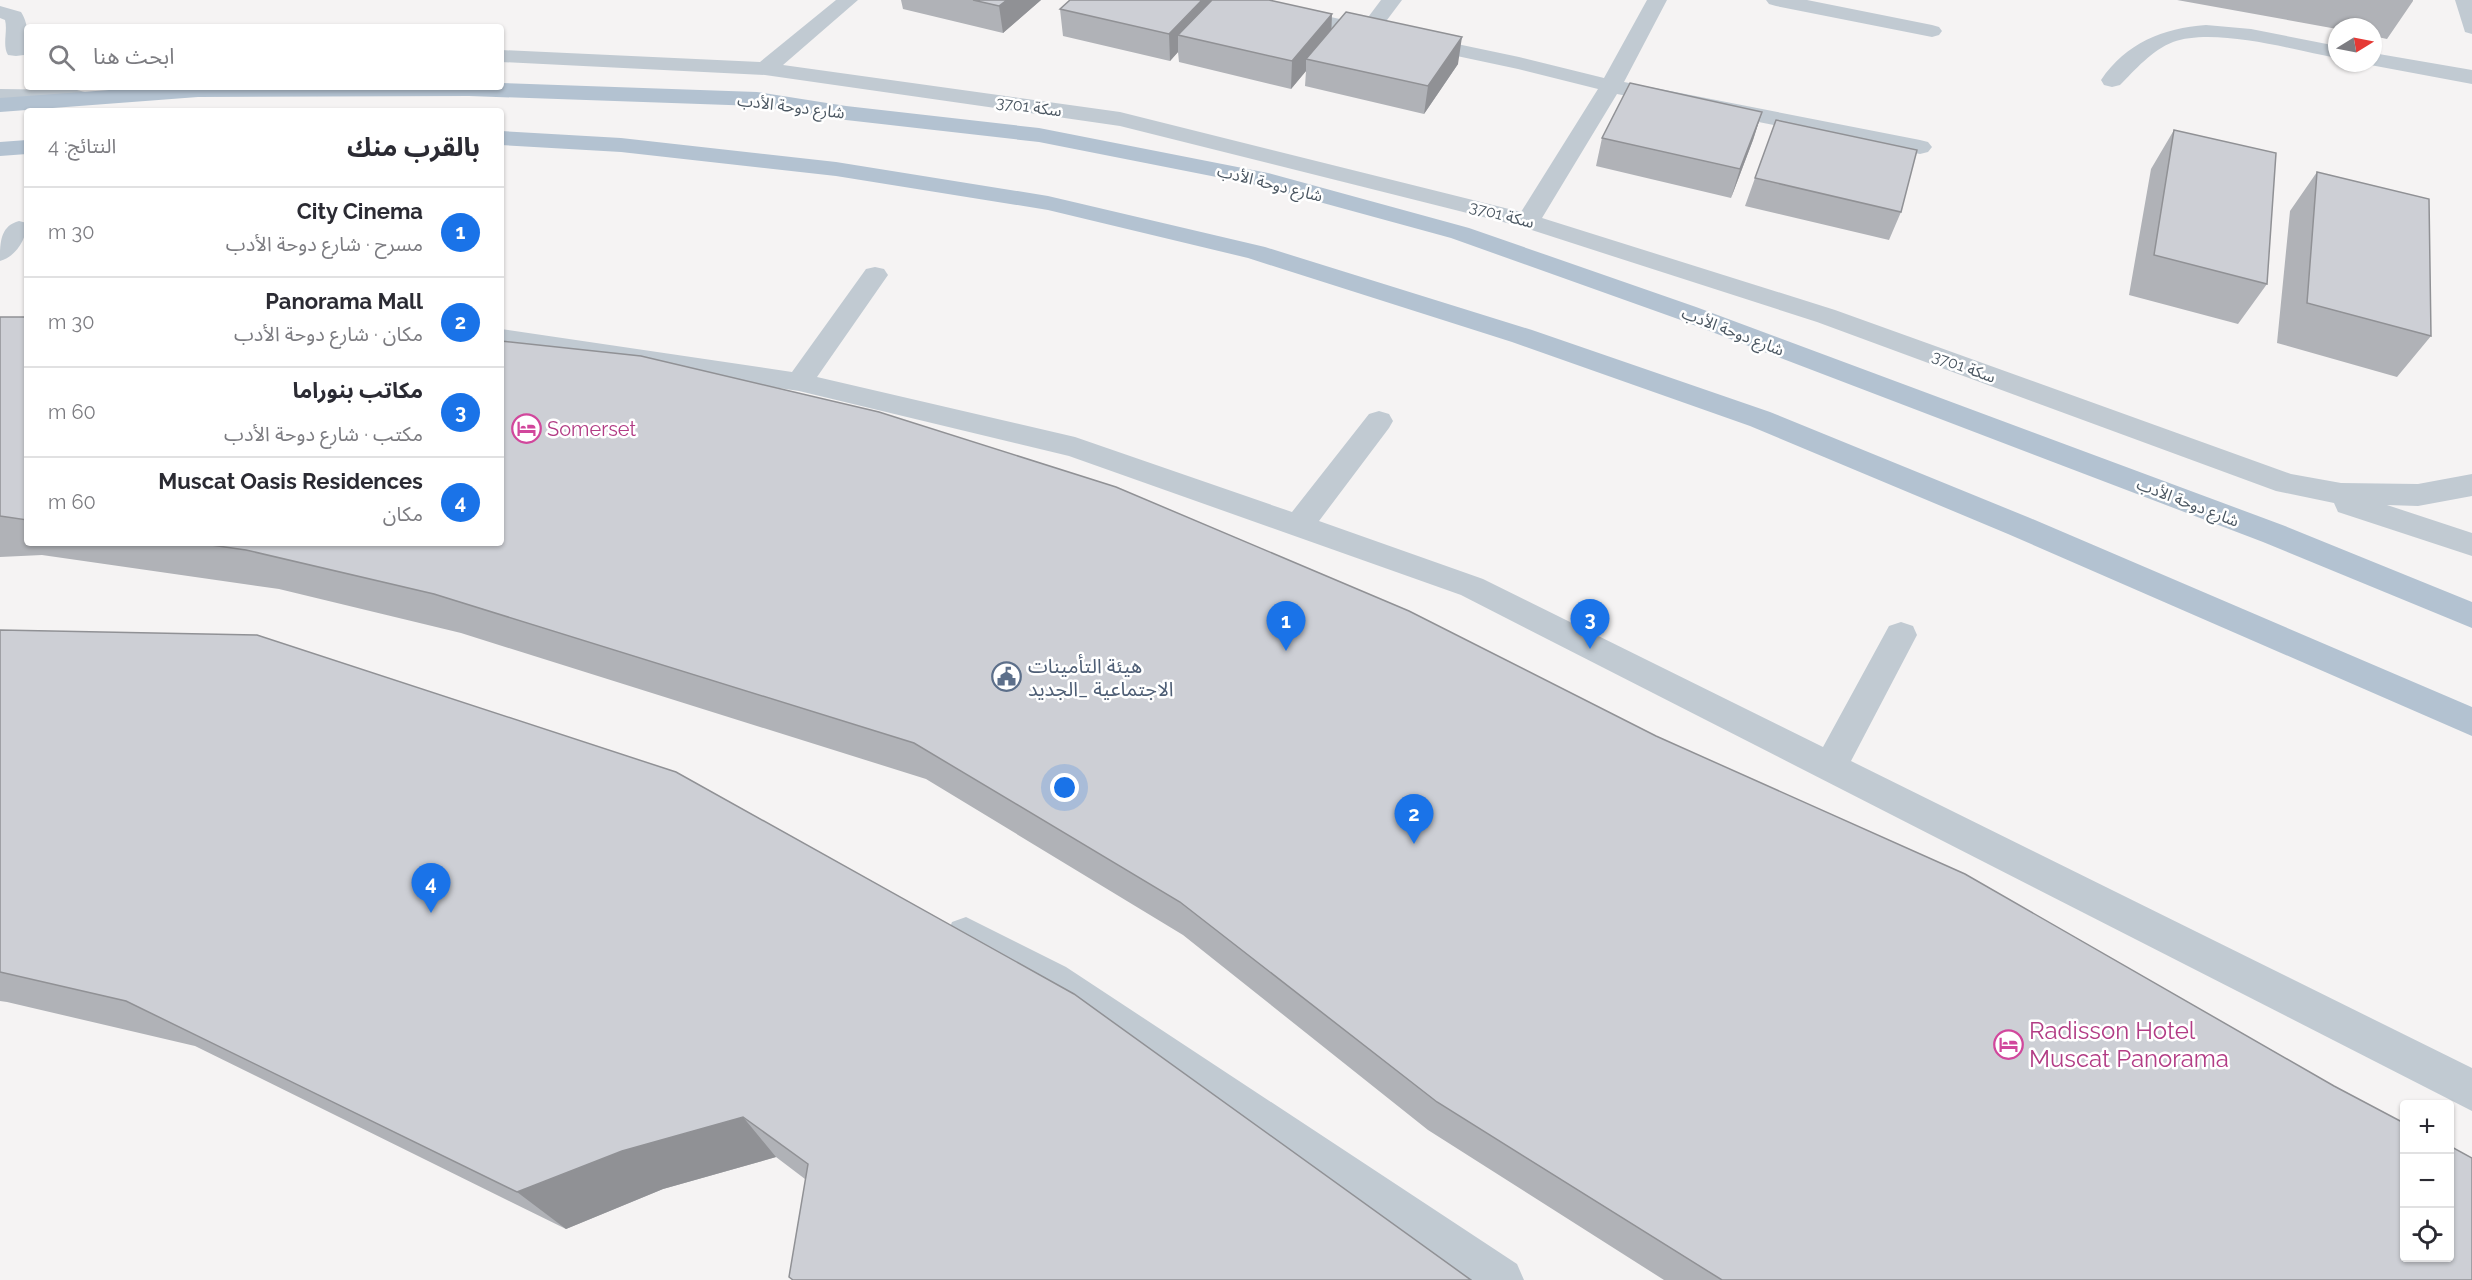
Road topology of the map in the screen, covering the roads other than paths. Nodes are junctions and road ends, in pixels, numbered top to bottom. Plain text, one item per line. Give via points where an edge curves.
1 (848, 0) edge
2 (1222, 0) edge
3 (1392, 0) edge
4 (1657, 0) edge
5 (1776, 0) edge
6 (2465, 0) edge
7 (0, 12) edge
8 (2472, 28) edge
9 (1368, 31) junction
10 (1932, 31) dead end
11 (14, 50) edge
12 (2328, 50) edge
13 (504, 56) edge
14 (2382, 61) edge
15 (765, 69) junction
16 (2472, 77) edge
17 (2112, 80) dead end
18 (1611, 86) junction
19 (182, 90) edge
20 (504, 90) edge
21 (0, 96) edge
22 (88, 98) junction
23 (0, 105) edge
24 (504, 138) edge
25 (24, 147) edge
26 (1920, 147) dead end
27 (0, 149) edge
28 (1528, 220) junction
29 (19, 228) dead end
30 (0, 253) edge
31 (875, 275) dead end
32 (504, 338) edge
33 (799, 382) junction
34 (1379, 421) dead end
35 (2287, 484) junction
36 (2472, 485) edge
37 (1298, 526) junction
38 (2472, 545) edge
39 (2472, 616) edge
40 (1901, 635) dead end
41 (2472, 722) edge
42 (1830, 767) junction
43 (936, 920) edge
44 (2472, 1090) edge
45 (1501, 1280) edge

1 - 15 street
2 - 9 street
3 - 9 street
4 - 18 street
5 - 10 street
6 - 8 street
7 - 11 street via 14,16
9 - 18 street
12 - 17 street via 2213,30 2167,37
13 - 15 street, سكة 3701
14 - 16 street
15 - 28 street, سكة 3701 via 1120,119
18 - 26 street
18 - 28 street
19 - 22 main road, شارع دوحة الأدب
20 - 39 main road, شارع دوحة الأدب via 757,99 1039,135 1260,178 1460,233 1687,313 2274,534
21 - 22 street
22 - 23 main road, شارع دوحة الأدب
24 - 41 main road via 621,145 836,169 1048,203 1256,252 1522,336 1760,418
25 - 27 main road
28 - 35 street, سكة 3701 via 1826,316
29 - 30 street
31 - 33 street
32 - 33 street
33 - 37 street via 1075,447
34 - 37 street
35 - 36 street, سكة 3701 via 2341,494 2418,495
35 - 38 street
37 - 42 street via 1472,587
40 - 42 street
42 - 44 street
43 - 45 street via 1052,980

